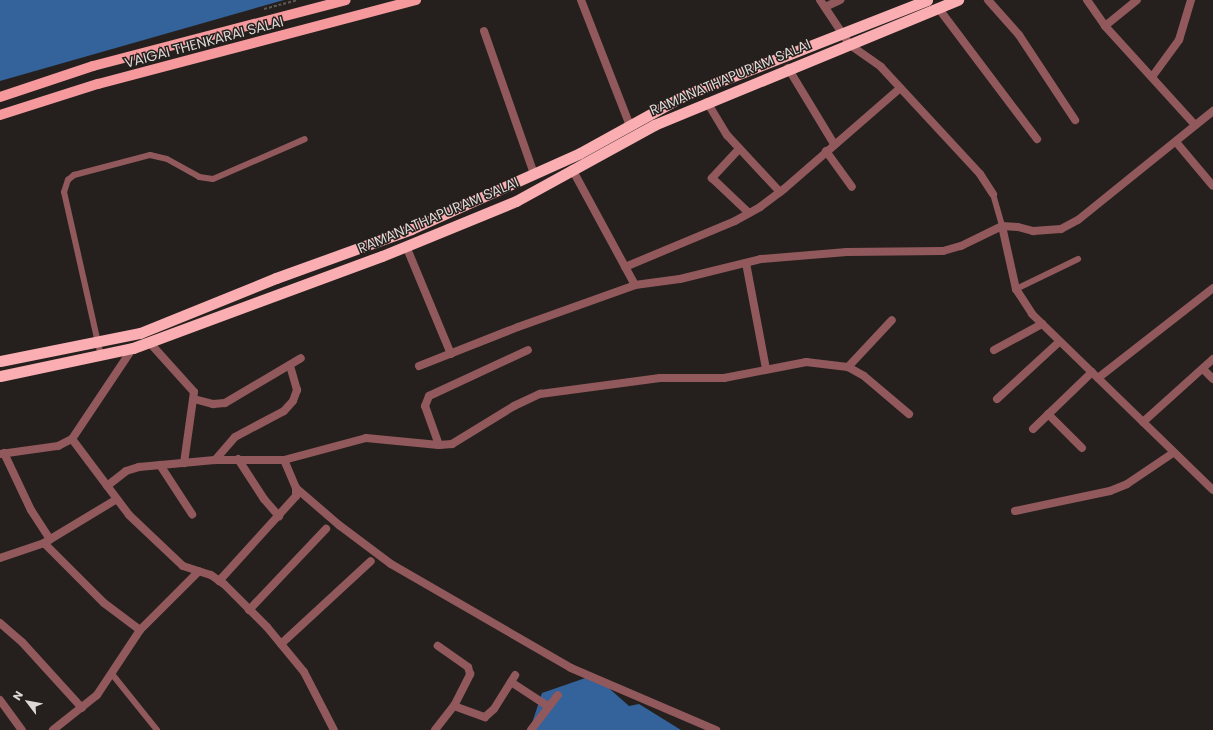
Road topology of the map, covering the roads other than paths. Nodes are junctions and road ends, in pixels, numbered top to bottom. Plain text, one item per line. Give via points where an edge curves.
1 (346, 0) edge
2 (416, 0) edge
3 (581, 0) edge
4 (840, 0) edge
5 (927, 0) edge
6 (958, 0) edge
7 (988, 0) edge
8 (1087, 0) edge
9 (1137, 0) edge
10 (1191, 0) edge
11 (822, 3) edge
12 (912, 3) edge
13 (939, 9) junction
14 (1105, 26) junction
15 (484, 31) dead end
16 (842, 33) junction
17 (850, 44) junction
18 (788, 68) junction
19 (1152, 77) junction
20 (900, 88) junction
21 (0, 97) edge
22 (707, 102) junction
23 (0, 115) edge
24 (1211, 115) edge
25 (1075, 120) dead end
26 (1195, 125) junction
27 (630, 126) junction
28 (305, 139) dead end
29 (1037, 139) dead end
30 (1176, 142) junction
31 (834, 144) junction
32 (739, 149) junction
33 (826, 152) junction
34 (572, 169) junction
35 (534, 174) junction
36 (1213, 186) edge
37 (852, 187) dead end
38 (780, 192) junction
39 (993, 194) joint
40 (749, 213) junction
41 (1002, 226) junction
42 (406, 246) junction
43 (1078, 259) dead end
44 (746, 263) junction
45 (625, 266) junction
46 (635, 285) junction
47 (1213, 288) edge
48 (1016, 289) junction
49 (892, 320) dead end
50 (1042, 324) junction
51 (98, 342) junction
52 (149, 342) junction
53 (1059, 342) junction
54 (133, 348) junction
55 (528, 350) dead end
56 (994, 350) dead end
57 (451, 354) junction
58 (101, 357) junction
59 (301, 358) dead end
60 (1213, 359) edge
61 (0, 361) edge
62 (290, 365) junction
63 (419, 366) dead end
64 (848, 367) junction
65 (766, 369) junction
66 (1203, 369) junction
67 (1095, 374) junction
68 (0, 376) edge
69 (1213, 379) edge
70 (194, 400) junction
71 (997, 400) dead end
72 (909, 414) dead end
73 (1048, 414) junction
74 (1143, 422) junction
75 (1033, 429) dead end
76 (72, 439) junction
77 (439, 445) junction
78 (1082, 448) dead end
79 (1173, 453) junction
80 (2, 454) edge
81 (238, 459) junction
82 (215, 460) junction
83 (284, 460) junction
84 (184, 463) junction
85 (160, 465) junction
86 (107, 486) junction
87 (296, 488) junction
88 (1213, 490) edge
89 (117, 499) junction
90 (1015, 511) dead end
91 (192, 514) dead end
92 (279, 516) junction
93 (326, 529) dead end
94 (47, 541) junction
95 (0, 558) edge
96 (371, 561) dead end
97 (199, 570) junction
98 (219, 581) junction
99 (249, 610) junction
100 (0, 623) edge
101 (140, 630) junction
102 (281, 644) junction
103 (438, 646) dead end
104 (112, 674) junction
105 (515, 675) dead end
106 (511, 682) junction
107 (558, 695) dead end
108 (0, 700) edge
109 (454, 706) junction
110 (549, 707) junction
111 (82, 708) junction
112 (22, 730) edge
113 (53, 730) edge
114 (158, 730) edge
115 (334, 730) edge
116 (435, 730) edge
117 (531, 730) edge
118 (716, 730) edge

1 - 21 main road, VAIGAI THENKARAI SALAI via 93,66
2 - 23 main road, VAIGAI THENKARAI SALAI via 98,84
3 - 27 street
4 - 11 street
5 - 12 highway, RAMANATHAPURAM SALAI
6 - 13 highway, RAMANATHAPURAM SALAI
7 - 25 street via 1019,35
8 - 14 street
9 - 14 street
10 - 19 street via 1179,40
11 - 16 street
12 - 16 highway, RAMANATHAPURAM SALAI
13 - 17 highway, RAMANATHAPURAM SALAI
13 - 29 street
14 - 19 street
15 - 35 street
16 - 17 street
16 - 27 highway, RAMANATHAPURAM SALAI via 684,95
17 - 18 highway, RAMANATHAPURAM SALAI
17 - 20 street via 881,67
18 - 22 highway, RAMANATHAPURAM SALAI
18 - 31 street
19 - 26 street
20 - 31 street
20 - 39 street via 980,174
22 - 32 street via 727,135
22 - 34 highway, RAMANATHAPURAM SALAI via 634,134
24 - 26 street
26 - 30 street
27 - 35 highway, RAMANATHAPURAM SALAI
28 - 51 lane via 213,179 199,178 167,159 150,155 74,175 68,180 64,192
30 - 36 street
30 - 41 street via 1078,220 1061,229 1033,231
31 - 33 street
32 - 38 street
32 - 40 street via 712,177
33 - 37 street
33 - 38 street
34 - 42 highway, RAMANATHAPURAM SALAI via 516,201
34 - 45 street
35 - 51 highway, RAMANATHAPURAM SALAI via 411,229 276,278 140,334
38 - 40 street
39 - 41 lane
40 - 45 street
41 - 44 street via 961,246 943,251 848,252 761,259
41 - 48 street
42 - 52 highway, RAMANATHAPURAM SALAI
42 - 57 street
43 - 48 lane
44 - 46 street via 680,279
44 - 65 street
45 - 46 street
46 - 57 street
47 - 67 street
48 - 50 street
49 - 64 street
50 - 53 street
50 - 56 street
51 - 58 lane
51 - 61 highway, RAMANATHAPURAM SALAI
52 - 54 highway, RAMANATHAPURAM SALAI
52 - 70 street via 191,387
53 - 67 street
53 - 71 street
54 - 58 highway, RAMANATHAPURAM SALAI
54 - 76 street
55 - 77 street via 428,396 425,406
57 - 63 street
58 - 68 highway, RAMANATHAPURAM SALAI
59 - 62 street
60 - 66 street
62 - 70 street via 224,403 213,404
62 - 82 street via 297,390 293,401 284,411 235,437
64 - 65 street via 806,362
64 - 72 street via 864,376
65 - 77 street via 724,378 660,378 617,386 540,394 514,406 465,438 452,444
66 - 69 street
66 - 74 street
67 - 73 street
67 - 74 street
70 - 84 street
73 - 75 street
73 - 78 street
74 - 79 street
76 - 80 street via 58,446
76 - 86 street
77 - 83 street via 366,438
79 - 88 street
79 - 90 street via 1127,484 1110,492
80 - 94 street
81 - 82 street
81 - 83 street
81 - 92 street via 264,499
82 - 84 street
83 - 87 street
84 - 85 street
85 - 86 street via 126,471
85 - 91 street
86 - 89 street
87 - 92 street via 296,496
87 - 118 street via 339,525 391,564 571,668
89 - 94 street
89 - 97 street via 129,515 178,562
92 - 98 street
93 - 99 street
94 - 95 street
94 - 101 street via 104,602
96 - 102 street
97 - 98 street
97 - 101 street
98 - 99 street
99 - 102 street
100 - 111 street via 22,642
101 - 104 street
102 - 115 street via 304,672
103 - 109 street via 470,670
104 - 111 street
104 - 114 lane
105 - 106 street
106 - 109 street via 494,709 485,717
106 - 110 street
107 - 110 street
108 - 112 street
109 - 116 street
110 - 117 street
111 - 113 street

